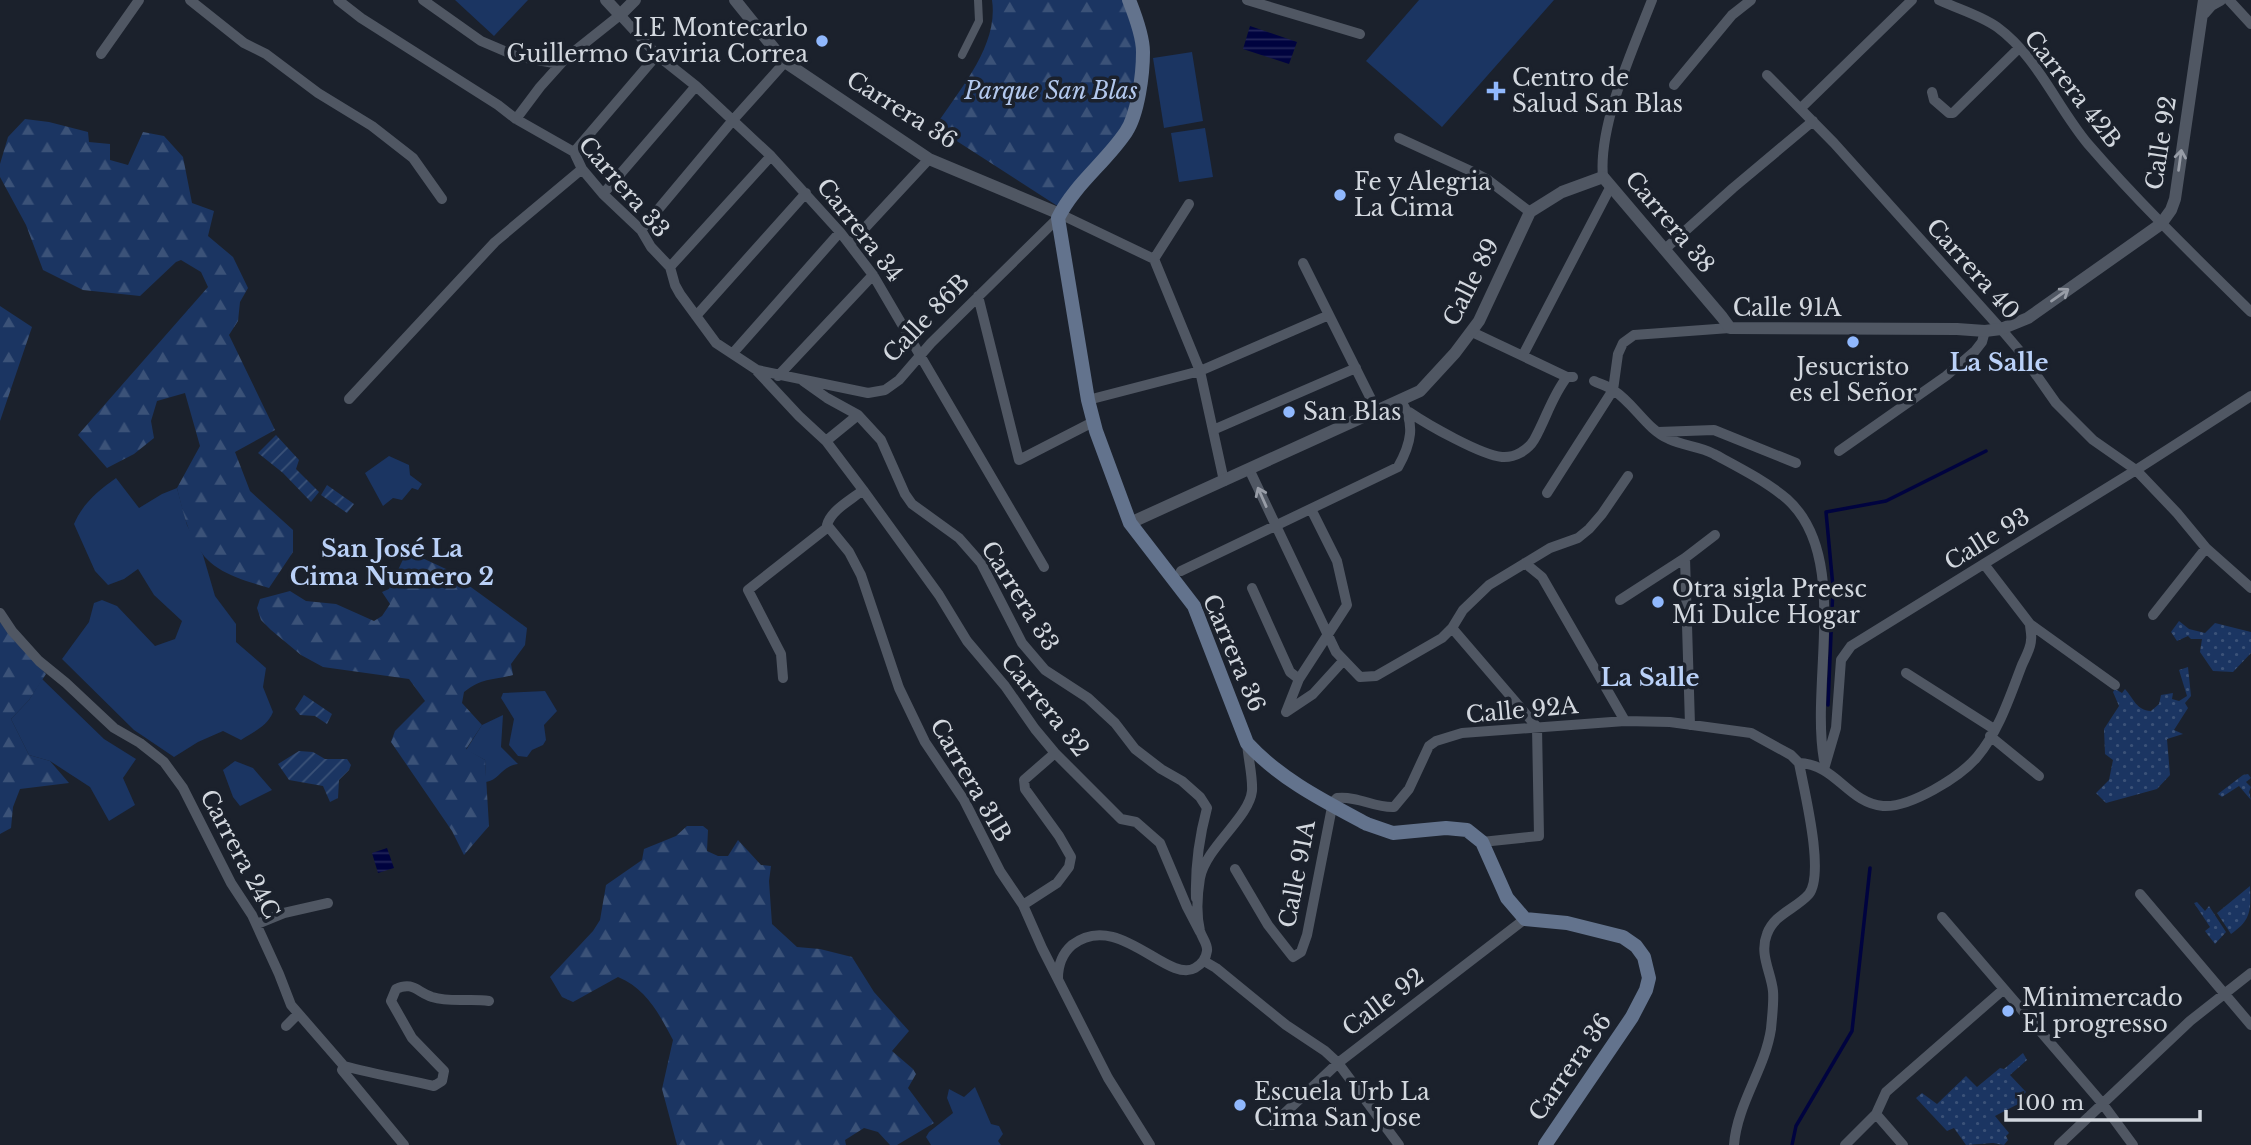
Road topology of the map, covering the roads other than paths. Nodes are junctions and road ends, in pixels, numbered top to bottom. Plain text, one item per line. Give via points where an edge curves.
1 (139, 0) edge
2 (190, 0) edge
3 (338, 0) edge
4 (423, 0) edge
5 (606, 0) edge
6 (635, 0) edge
7 (735, 0) edge
8 (978, 0) edge
9 (1129, 0) edge
10 (1247, 0) edge
11 (1652, 0) edge
12 (1751, 0) edge
13 (1912, 0) edge
14 (1939, 0) edge
15 (2220, 0) edge
16 (2229, 0) edge
17 (2204, 6) edge
18 (620, 15) junction
19 (2251, 24) edge
20 (1360, 34) dead end
21 (2019, 48) junction
22 (101, 54) dead end
23 (657, 55) junction
24 (962, 55) dead end
25 (785, 62) junction
26 (559, 64) junction
27 (1767, 75) dead end
28 (1674, 85) dead end
29 (696, 86) junction
30 (1932, 92) dead end
31 (1801, 108) junction
32 (516, 119) junction
33 (733, 120) junction
34 (1813, 121) junction
35 (1399, 138) dead end
36 (573, 152) junction
37 (771, 156) junction
38 (929, 159) junction
39 (582, 169) junction
40 (1607, 181) junction
41 (806, 193) junction
42 (603, 194) junction
43 (442, 199) dead end
44 (1189, 204) dead end
45 (1530, 212) junction
46 (1059, 216) junction
47 (2161, 223) junction
48 (641, 230) junction
49 (840, 232) junction
50 (850, 244) junction
51 (1665, 249) junction
52 (1154, 259) junction
53 (1303, 263) dead end
54 (670, 267) junction
55 (873, 275) junction
56 (978, 296) junction
57 (2251, 312) edge
58 (1329, 315) junction
59 (696, 316) junction
60 (1730, 328) junction
61 (2001, 329) junction
62 (1985, 331) junction
63 (1472, 332) junction
64 (733, 353) junction
65 (1523, 355) junction
66 (919, 356) junction
67 (1356, 368) junction
68 (757, 370) junction
69 (1200, 371) junction
70 (778, 376) junction
71 (803, 380) junction
72 (1594, 381) dead end
73 (1613, 390) junction
74 (2251, 396) edge
75 (349, 399) dead end
76 (1088, 400) junction
77 (1401, 401) junction
78 (1377, 411) junction
79 (1409, 412) junction
80 (858, 415) junction
81 (1093, 422) junction
82 (1213, 430) junction
83 (1658, 432) junction
84 (826, 441) junction
85 (1839, 451) dead end
86 (1796, 463) dead end
87 (1249, 469) junction
88 (2136, 470) junction
89 (1628, 476) dead end
90 (1224, 481) junction
91 (863, 490) junction
92 (1547, 493) dead end
93 (1311, 509) junction
94 (1130, 523) junction
95 (1274, 526) junction
96 (828, 527) junction
97 (1715, 535) dead end
98 (2206, 548) junction
99 (1685, 558) junction
100 (1525, 562) junction
101 (1984, 564) junction
102 (1044, 567) dead end
103 (1181, 571) dead end
104 (1252, 587) dead end
105 (2251, 588) edge
106 (1620, 600) dead end
107 (0, 613) edge
108 (2153, 615) dead end
109 (2030, 624) junction
110 (1452, 628) junction
111 (1328, 636) junction
112 (1343, 661) junction
113 (1906, 673) dead end
114 (783, 678) dead end
115 (1299, 679) junction
116 (2115, 685) dead end
117 (1625, 721) junction
118 (1690, 725) junction
119 (1537, 727) junction
120 (1992, 733) junction
121 (1247, 743) junction
122 (1055, 753) junction
123 (1799, 763) junction
124 (1825, 766) junction
125 (2039, 776) dead end
126 (1332, 804) junction
127 (1482, 842) junction
128 (1236, 869) dead end
129 (2140, 894) dead end
130 (1196, 898) junction
131 (328, 902) dead end
132 (1023, 905) junction
133 (1942, 916) dead end
134 (1525, 919) junction
135 (257, 924) junction
136 (1200, 932) junction
137 (1204, 961) junction
138 (2251, 973) edge
139 (1058, 979) junction
140 (2004, 989) junction
141 (2225, 993) junction
142 (489, 1001) dead end
143 (298, 1014) junction
144 (286, 1026) dead end
145 (2251, 1026) edge
146 (1338, 1063) junction
147 (344, 1066) junction
148 (2102, 1104) junction
149 (1876, 1114) junction
150 (1272, 1125) dead end
151 (404, 1145) edge
152 (1150, 1145) edge
153 (1399, 1145) edge
154 (1545, 1145) edge
155 (1734, 1145) edge
156 (1845, 1145) edge
157 (1903, 1145) edge
158 (2059, 1145) edge
159 (2133, 1145) edge

1 - 22 street
2 - 43 street via 244,43 413,158
3 - 32 street, Carrera 33
4 - 26 street via 481,41 516,56
5 - 18 street, Carrera 34
6 - 18 street
7 - 25 street, Carrera 36
8 - 24 street via 979,21
9 - 46 main road, Calle 86B via 1143,51 1136,107 1127,131
10 - 20 street
11 - 40 street via 1604,140 1601,161
12 - 28 street via 1732,15
13 - 31 street
14 - 21 street, Carrera 42B via 1995,26
15 - 17 street
16 - 19 street
47 -> 17 street, Calle 92 via 2175,199
18 - 23 street, Carrera 34
18 - 26 street
21 - 30 street via 1953,113 1934,100
21 - 47 street, Carrera 42B via 2087,142
23 - 29 street, Carrera 34
23 - 36 street
25 - 33 street
25 - 38 street, Carrera 36
26 - 32 street
27 - 31 street, Carrera 40
29 - 33 street, Carrera 34
29 - 42 street
31 - 34 street, Carrera 40
32 - 36 street, Carrera 33
33 - 37 street, Carrera 34
33 - 48 street
34 - 51 street
34 - 61 street, Carrera 40
35 - 45 street via 1488,180
36 - 39 street, Carrera 33
37 - 41 street, Carrera 34
37 - 54 street
38 - 46 street, Carrera 36
38 - 50 street
39 - 42 street, Carrera 33
39 - 75 street via 495,242
40 - 45 street via 1562,192
40 - 51 street, Carrera 38
40 - 65 street
41 - 49 street, Carrera 34
41 - 59 street
42 - 48 street, Carrera 33
44 - 52 street
45 - 63 street, Calle 89
46 - 52 street
46 - 56 street, Calle 86B
46 - 76 main road, Carrera 36
47 - 57 street, Carrera 42B
61 -> 47 street, Calle 92 via 2028,318
48 - 54 street, Carrera 33
49 - 50 street, Carrera 34
49 - 64 street
50 - 55 street, Carrera 34
51 - 60 street, Carrera 38
52 - 69 street
53 - 58 street
54 - 59 street, Carrera 33 via 675,285
55 - 66 street, Carrera 34
55 - 70 street
56 - 66 street, Calle 86B
56 - 81 street via 1019,460
58 - 67 street
58 - 69 street
59 - 64 street, Carrera 33 via 716,344
60 - 62 street, Calle 91A
60 - 73 street, Calle 91A via 1634,335 1618,354
61 - 62 street, Calle 91A
61 - 88 street, Carrera 40 via 2056,403 2093,440
62 - 85 street via 1976,351 1946,376
63 - 65 street
63 - 77 street, Calle 89 via 1420,391
64 - 68 street, Carrera 33
65 - 79 street via 1570,377 1560,386 1526,450 1503,457 1476,448
66 - 71 street, Calle 86B via 885,390 868,393
66 - 102 street, Carrera 34
67 - 78 street
67 - 82 street
68 - 70 street, Carrera 33
68 - 84 street
69 - 76 street
69 - 82 street
70 - 71 street, Carrera 33
71 - 80 street, Carrera 33
72 - 73 street
73 - 83 street
73 - 92 street
74 - 88 street, Calle 93
76 - 81 main road, Carrera 36
77 - 78 street, Calle 89
77 - 79 street
78 - 87 street, Calle 89
79 - 93 street via 1412,430 1398,467
80 - 84 street
80 - 130 street, Carrera 33 via 881,440 912,504 959,538 981,563 1022,643 1045,670 1088,698 1135,749 1200,797 1207,808 1195,869
81 - 94 main road, Carrera 36
82 - 90 street
83 - 86 street via 1714,430
83 - 124 street via 1712,452 1763,483 1787,499 1806,522 1818,548 1825,592 1820,688
84 - 91 street
87 - 90 street, Calle 89
95 -> 87 street
88 - 98 street, Carrera 40
88 - 101 street, Calle 93
89 - 100 street via 1589,529
90 - 94 street, Calle 89
91 - 96 street via 828,520
91 - 122 street, Carrera 32 via 967,641
93 - 95 street
93 - 111 street via 1337,561 1347,605
94 - 121 main road, Carrera 36 via 1194,606
95 - 103 street
95 - 111 street
96 - 114 street via 748,590 781,654
96 - 132 street, Carrera 31B via 849,552 860,575 899,688 925,742 958,790
97 - 99 street
98 - 105 street, Carrera 40
98 - 108 street
99 - 106 street
99 - 118 street
100 - 110 street via 1489,585
100 - 117 street via 1542,578
101 - 109 street
101 - 124 street, Calle 93 via 1851,646 1841,660 1836,727
104 - 115 street via 1290,672
107 - 135 street, Carrera 24C via 40,661 114,728 164,762 183,788
109 - 116 street
109 - 120 street via 2031,642
110 - 112 street via 1376,676 1360,677
110 - 119 street
111 - 112 street
111 - 115 street
112 - 115 street via 1313,694 1286,712
113 - 120 street
117 - 118 street, Calle 92A
117 - 119 street, Calle 92A
118 - 123 street, Calle 92A via 1751,733
119 - 126 street, Calle 92A via 1462,733 1436,741 1394,807 1345,797
119 - 127 street via 1539,836
120 - 124 street via 1977,758 1943,784 1899,805 1866,801
120 - 125 street
121 - 126 main road, Carrera 36 via 1284,778
121 - 130 street via 1252,792 1201,872
122 - 132 street via 1024,784 1071,857 1069,867 1057,883
122 - 136 street, Carrera 32 via 1121,819 1136,822 1160,843
123 - 124 street
123 - 155 street via 1814,845 1815,878 1811,891 1780,914 1767,933 1764,956 1773,992 1771,1027
126 - 127 main road, Carrera 36 via 1381,830 1461,828
126 - 128 street, Calle 91A via 1301,952 1293,957 1289,953
127 - 134 main road via 1507,898
129 - 141 street
130 - 136 street, Carrera 33
131 - 135 street
132 - 139 street, Carrera 31B
133 - 140 street
134 - 146 street, Calle 92
134 - 154 main road, Carrera 36 via 1567,923 1623,937 1644,957 1649,978 1632,1017
135 - 143 street, Carrera 24C via 290,1005
136 - 137 street, Carrera 33 via 1207,947
137 - 139 street via 1194,969 1179,970 1112,936 1088,937 1062,957
137 - 146 street
138 - 141 street
139 - 152 street, Carrera 31B via 1108,1078
140 - 148 street
140 - 149 street via 1885,1092
141 - 145 street
141 - 148 street
142 - 147 street via 470,998 454,1002 410,985 396,989 391,1001 412,1038 444,1071 442,1081 433,1086
143 - 144 street
143 - 147 street, Carrera 24C
146 - 150 street, Calle 92
146 - 153 street
147 - 151 street, Carrera 24C via 342,1070
148 - 158 street
148 - 159 street
149 - 156 street
149 - 157 street

